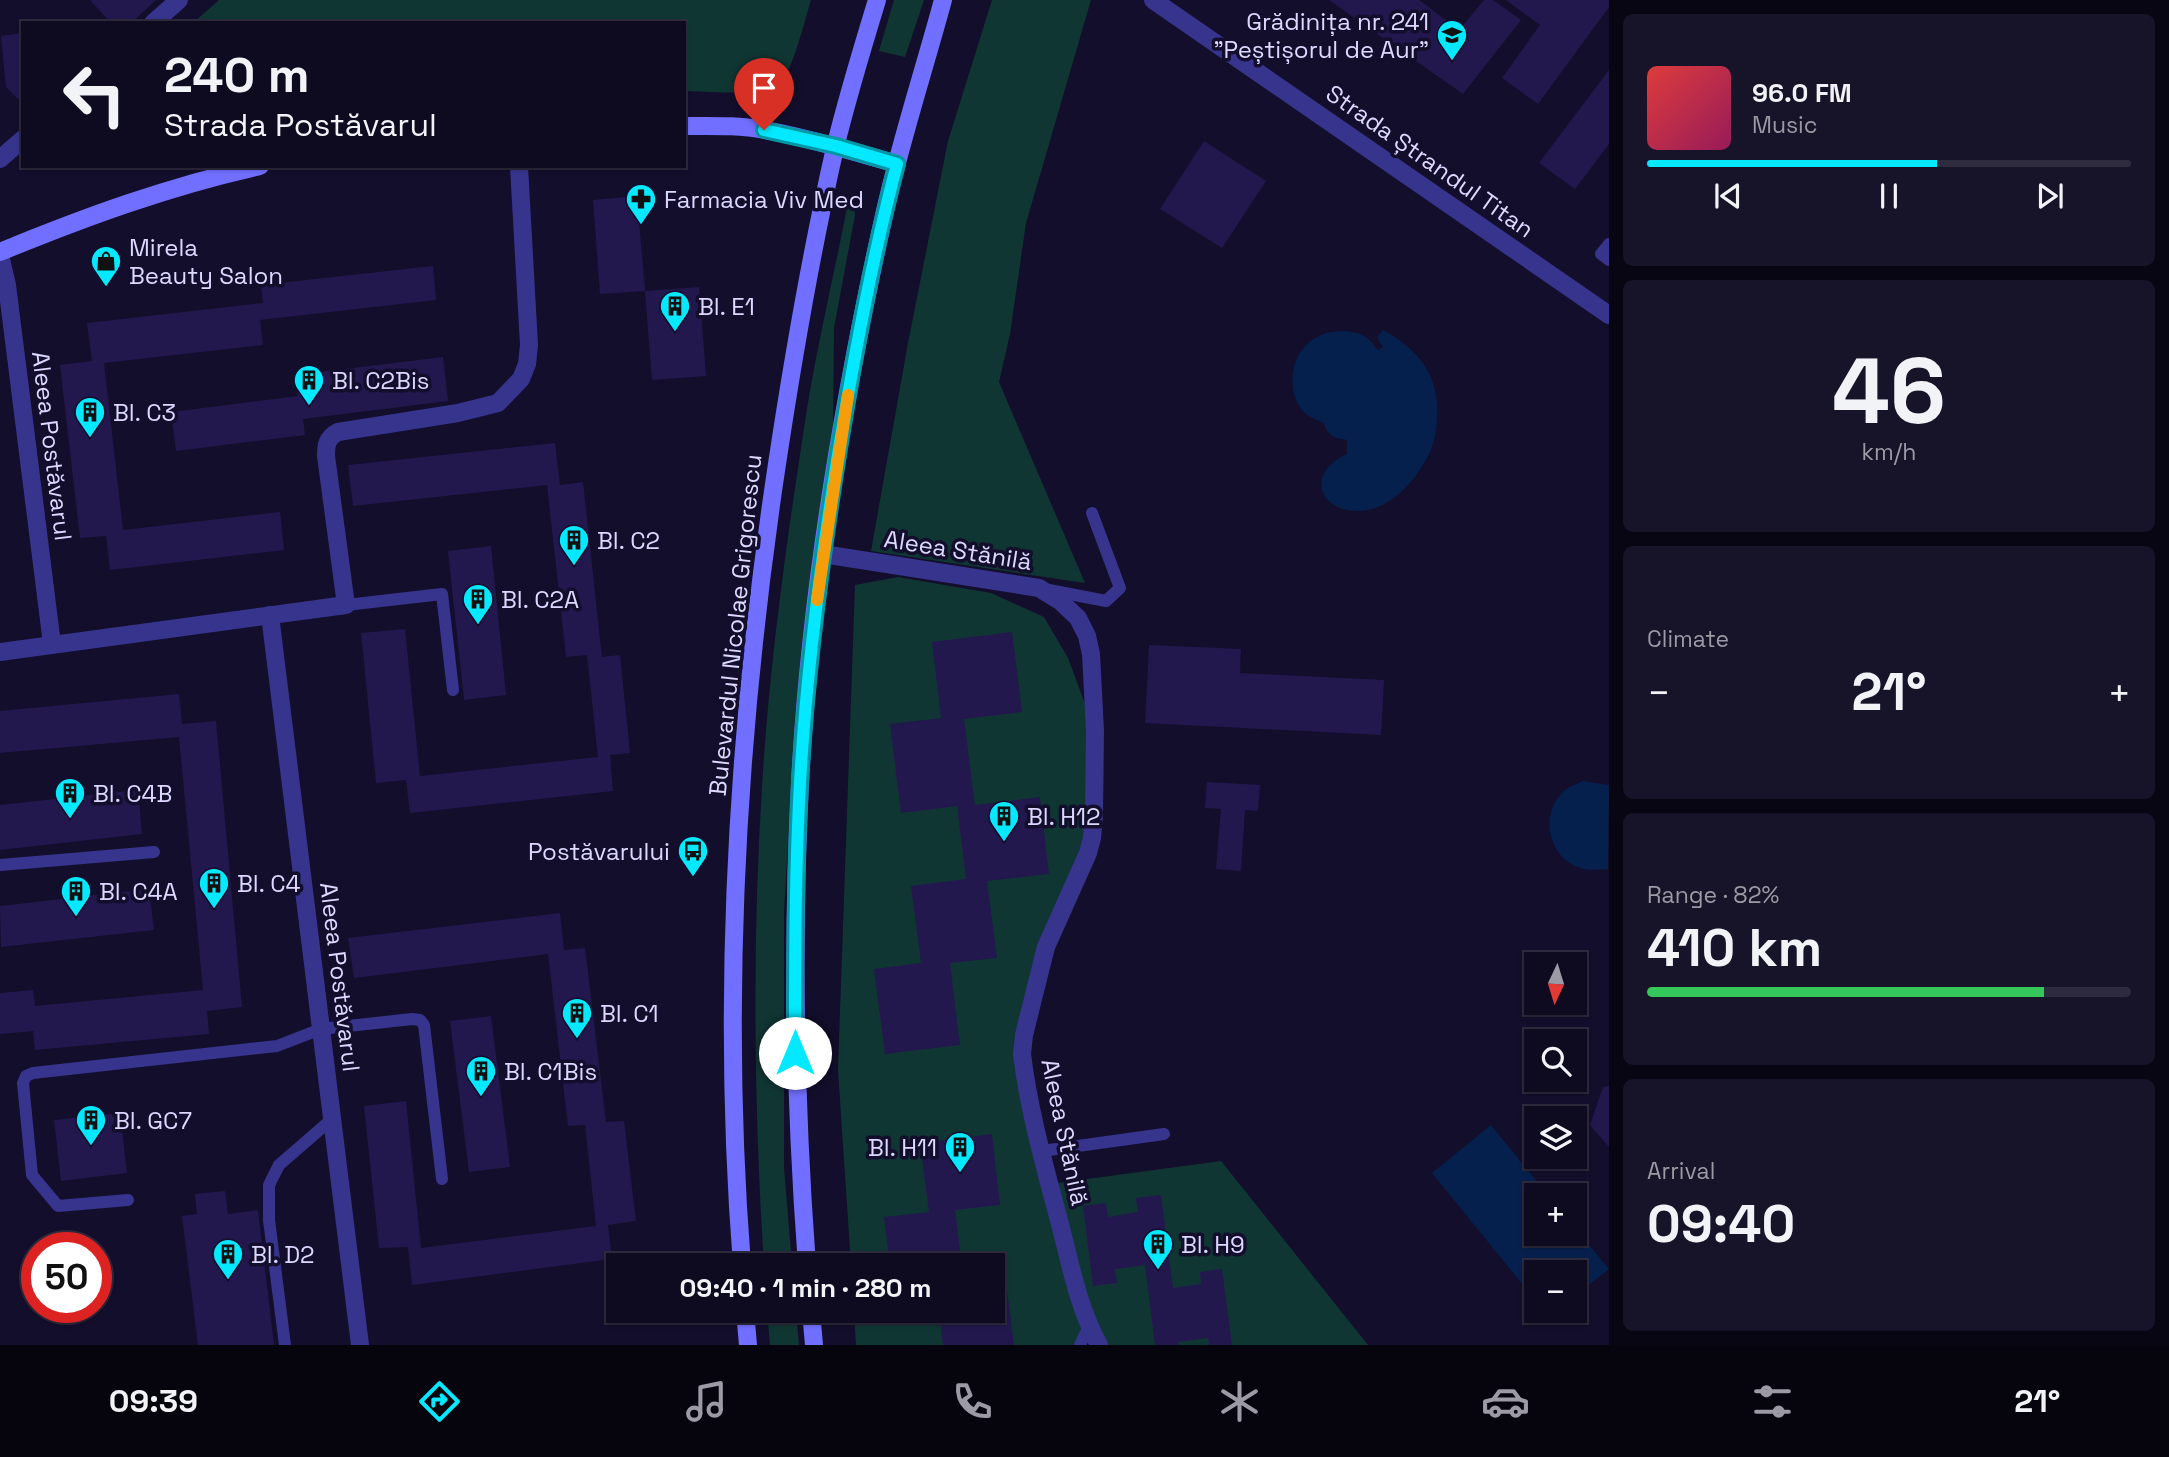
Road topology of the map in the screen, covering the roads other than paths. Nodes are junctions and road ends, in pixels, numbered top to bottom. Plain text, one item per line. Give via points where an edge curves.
1 (179, 0) edge
2 (877, 0) edge
3 (943, 0) edge
4 (1153, 0) edge
5 (155, 21) edge
6 (686, 126) edge
7 (21, 141) edge
8 (836, 146) junction
9 (0, 159) edge
10 (897, 164) junction
11 (252, 168) edge
12 (519, 168) edge
13 (1609, 244) edge
14 (0, 253) edge
15 (1609, 260) edge
16 (1609, 315) edge
17 (1092, 513) dead end
18 (823, 554) junction
19 (1039, 588) junction
20 (346, 605) junction
21 (270, 615) junction
22 (52, 644) junction
23 (0, 652) edge
24 (453, 690) dead end
25 (154, 852) dead end
26 (0, 865) edge
27 (321, 1029) junction
28 (332, 1119) junction
29 (1164, 1134) dead end
30 (1042, 1151) junction
31 (442, 1179) dead end
32 (128, 1199) dead end
33 (741, 1253) edge
34 (806, 1253) edge
35 (746, 1323) edge
36 (812, 1323) edge
37 (1088, 1326) junction
38 (285, 1345) edge
39 (360, 1345) edge
40 (748, 1345) edge
41 (814, 1345) edge
42 (1080, 1345) edge
43 (1100, 1345) edge

1 - 5 street
2 - 8 main road, Bulevardul Nicolae Grigorescu
3 - 10 main road
4 - 16 street, Strada Ștrandul Titan
6 - 8 main road via 764,130
7 - 9 street
8 - 10 main road
8 - 33 main road, Bulevardul Nicolae Grigorescu via 786,401 762,570 741,775 733,1020
10 - 18 main road via 849,386
11 - 14 main road via 107,210
12 - 20 street via 527,364 521,379 498,403 330,436 326,456
13 - 15 lane via 1601,254
14 - 22 street, Aleea Postăvarul
17 - 19 lane via 1120,588 1106,601
18 - 19 street, Aleea Stănilă
18 - 34 main road via 806,698 796,885 795,1053
19 - 30 street, Aleea Stănilă via 1078,618 1087,636 1095,732 1092,838 1046,947 1024,1035 1024,1071
20 - 21 street
20 - 24 lane via 442,594
21 - 22 street
21 - 27 street, Aleea Postăvarul
22 - 23 street
25 - 26 lane
27 - 28 street, Aleea Postăvarul
27 - 31 lane via 420,1020
27 - 32 lane via 277,1045 26,1076 32,1175 58,1206
28 - 38 lane via 279,1165 269,1185
28 - 39 street, Aleea Postăvarul
29 - 30 lane
30 - 37 street, Aleea Stănilă
35 - 40 main road
36 - 41 main road
37 - 42 lane
37 - 43 street, Aleea Stănilă

